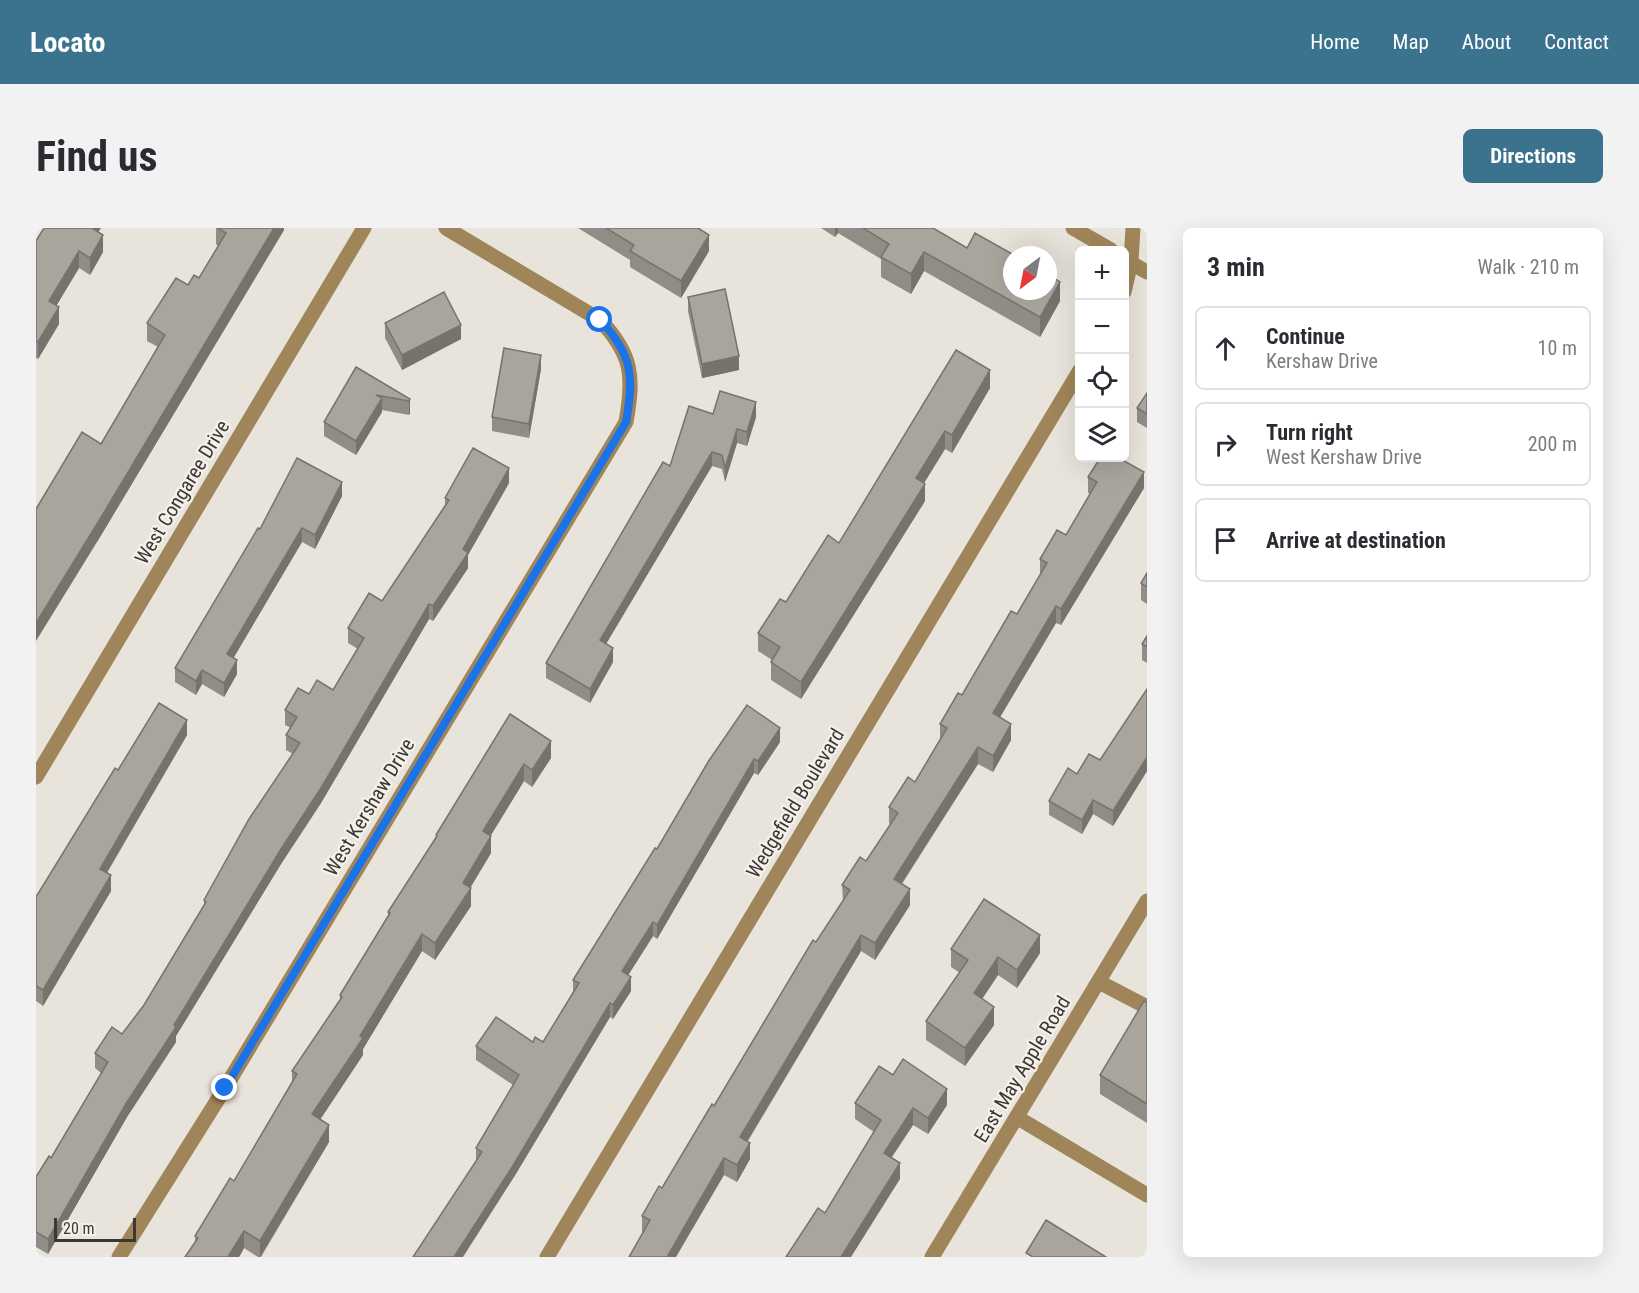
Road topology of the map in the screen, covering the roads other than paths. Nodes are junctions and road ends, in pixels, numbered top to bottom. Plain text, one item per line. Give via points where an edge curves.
1 (364, 228) edge
2 (446, 228) edge
3 (1073, 228) edge
4 (1133, 228) edge
5 (1104, 246) edge
6 (1129, 254) edge
7 (1129, 261) edge
8 (1147, 272) edge
9 (1075, 378) edge
10 (36, 777) edge
11 (1147, 901) edge
12 (1099, 982) junction
13 (1147, 1007) edge
14 (1018, 1118) junction
15 (1147, 1195) edge
16 (119, 1257) edge
17 (547, 1257) edge
18 (932, 1257) edge

1 - 10 street, West Congaree Drive
2 - 16 street, West Kershaw Drive via 600,320 621,346 630,371 632,388 626,422
3 - 5 street
4 - 6 street
7 - 8 street
9 - 17 street, Wedgefield Boulevard
11 - 12 street, East May Apple Road
12 - 13 street
12 - 14 street, East May Apple Road
14 - 15 street
14 - 18 street, East May Apple Road

